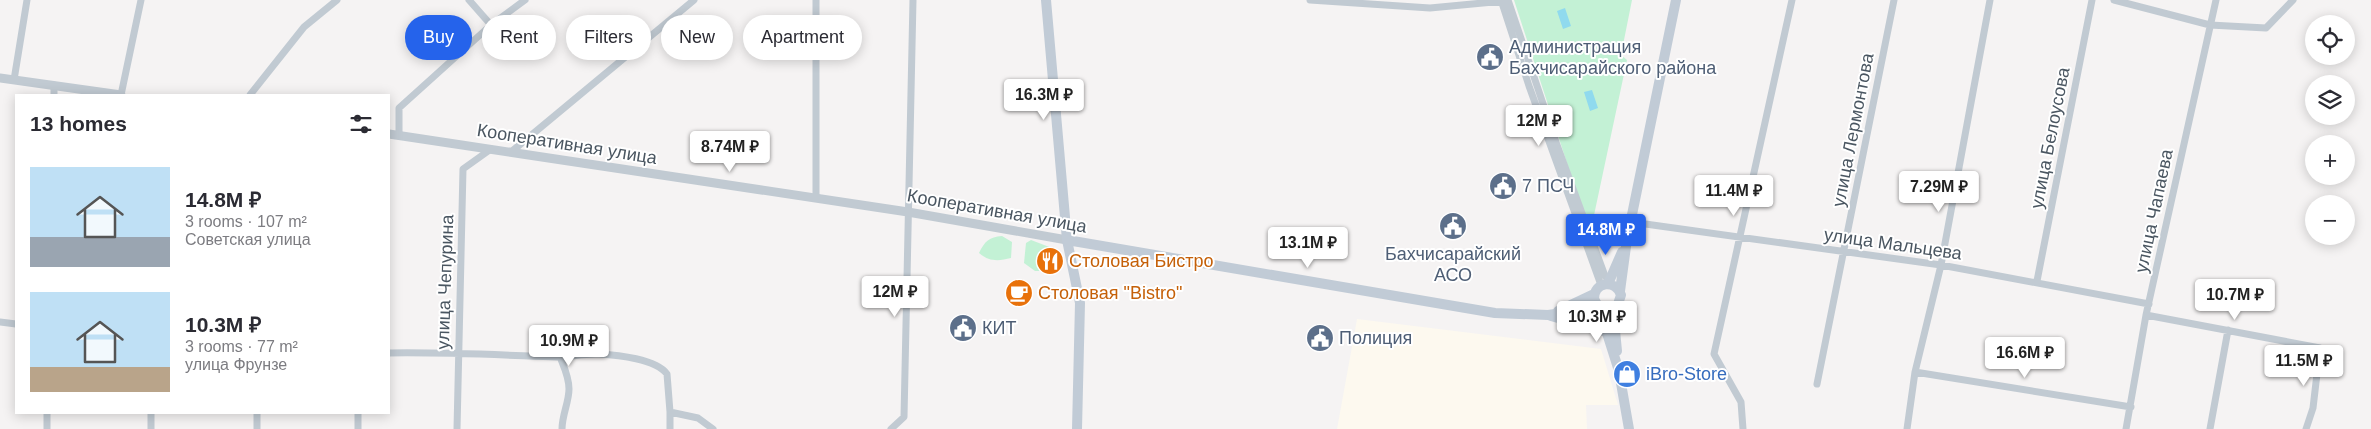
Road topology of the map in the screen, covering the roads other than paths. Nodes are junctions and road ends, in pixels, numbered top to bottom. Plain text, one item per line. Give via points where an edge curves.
1 (27, 0) edge
2 (141, 0) edge
3 (337, 0) edge
4 (469, 0) edge
5 (525, 0) edge
6 (694, 0) edge
7 (816, 0) edge
8 (913, 0) edge
9 (1046, 0) edge
10 (1310, 0) edge
11 (1505, 0) edge
12 (1676, 0) edge
13 (1792, 0) edge
14 (1894, 0) edge
15 (1990, 0) edge
16 (2092, 0) edge
17 (2114, 0) edge
18 (2216, 0) edge
19 (2293, 0) edge
20 (482, 15) edge
21 (505, 15) edge
22 (2210, 26) junction
23 (482, 33) edge
24 (0, 78) edge
25 (14, 80) junction
26 (54, 90) edge
27 (108, 94) edge
28 (121, 94) edge
29 (251, 94) edge
30 (390, 134) edge
31 (398, 136) junction
32 (491, 149) junction
33 (511, 152) junction
34 (816, 198) junction
35 (908, 212) junction
36 (1631, 222) junction
37 (1580, 229) junction
38 (1589, 231) junction
39 (1741, 238) junction
40 (1627, 239) junction
41 (1067, 240) junction
42 (1844, 253) junction
43 (1940, 265) junction
44 (2037, 281) junction
45 (1611, 286) junction
46 (1594, 294) junction
47 (2149, 304) junction
48 (1599, 308) junction
49 (1613, 310) junction
50 (1548, 315) junction
51 (2146, 315) junction
52 (0, 322) edge
53 (15, 324) edge
54 (2228, 330) junction
55 (1607, 332) junction
56 (458, 352) junction
57 (390, 353) edge
58 (560, 357) junction
59 (1619, 371) junction
60 (1916, 372) junction
61 (1817, 384) dead end
62 (2131, 407) junction
63 (670, 412) junction
64 (47, 414) edge
65 (151, 414) edge
66 (257, 414) edge
67 (358, 414) edge
68 (47, 429) edge
69 (151, 429) edge
70 (257, 429) edge
71 (358, 429) edge
72 (457, 429) edge
73 (562, 429) edge
74 (670, 429) edge
75 (714, 429) edge
76 (891, 429) edge
77 (1077, 429) edge
78 (1629, 429) edge
79 (1743, 429) edge
80 (1907, 429) edge
81 (2126, 429) edge
82 (2210, 429) edge
83 (2306, 429) edge

1 - 25 street
2 - 28 street
3 - 29 street via 304,27
4 - 20 street
5 - 21 street
6 - 33 street
7 - 34 street
8 - 35 street
9 - 41 main road
10 - 11 street via 1430,8
11 - 37 street via 1529,86
11 - 38 street
12 - 36 main road
13 - 39 street
14 - 42 street, улица Лермонтова
15 - 43 street
16 - 44 street, улица Белоусова
17 - 22 street
18 - 22 street, улица Чапаева
19 - 22 street via 2266,28
22 - 47 street, улица Чапаева
23 - 31 street via 399,108
24 - 25 street
25 - 26 street
26 - 27 street
30 - 31 street, Кооперативная улица
31 - 32 street, Кооперативная улица
32 - 33 street, Кооперативная улица
32 - 56 street, улица Чепурина via 463,169
33 - 34 street, Кооперативная улица
34 - 35 street, Кооперативная улица
35 - 41 street, Кооперативная улица
35 - 76 street via 904,418
36 - 39 street, улица Мальцева
36 - 40 main road
37 - 38 street
37 - 45 street
38 - 40 street
38 - 45 street
39 - 42 street, улица Мальцева
39 - 79 street via 1714,354 1741,402
40 - 45 main road
41 - 50 main road, Кооперативная улица via 1495,313
41 - 77 main road via 1080,303
42 - 43 street, улица Мальцева
42 - 61 street, улица Лермонтова
43 - 44 street, улица Мальцева
43 - 60 street
44 - 47 street, улица Мальцева
45 - 46 main road
45 - 49 main road via 1620,304
46 - 48 main road via 1594,303
46 - 50 main road
47 - 51 street, улица Чапаева
48 - 49 main road
48 - 50 main road, Кооперативная улица
48 - 55 main road
49 - 59 main road
50 - 55 main road
51 - 54 street
51 - 62 street, улица Чапаева
52 - 53 street
54 - 82 street
54 - 83 street via 2320,348 2313,408
55 - 59 main road
56 - 57 street
56 - 58 street
56 - 72 street, улица Чепурина
58 - 63 street via 597,354 631,358 658,366 667,374
58 - 73 street via 568,377 569,391
59 - 78 main road
60 - 62 street
60 - 80 street
62 - 81 street, улица Чапаева
63 - 74 street
63 - 75 street via 698,418
64 - 68 street
65 - 69 street
66 - 70 street
67 - 71 street

